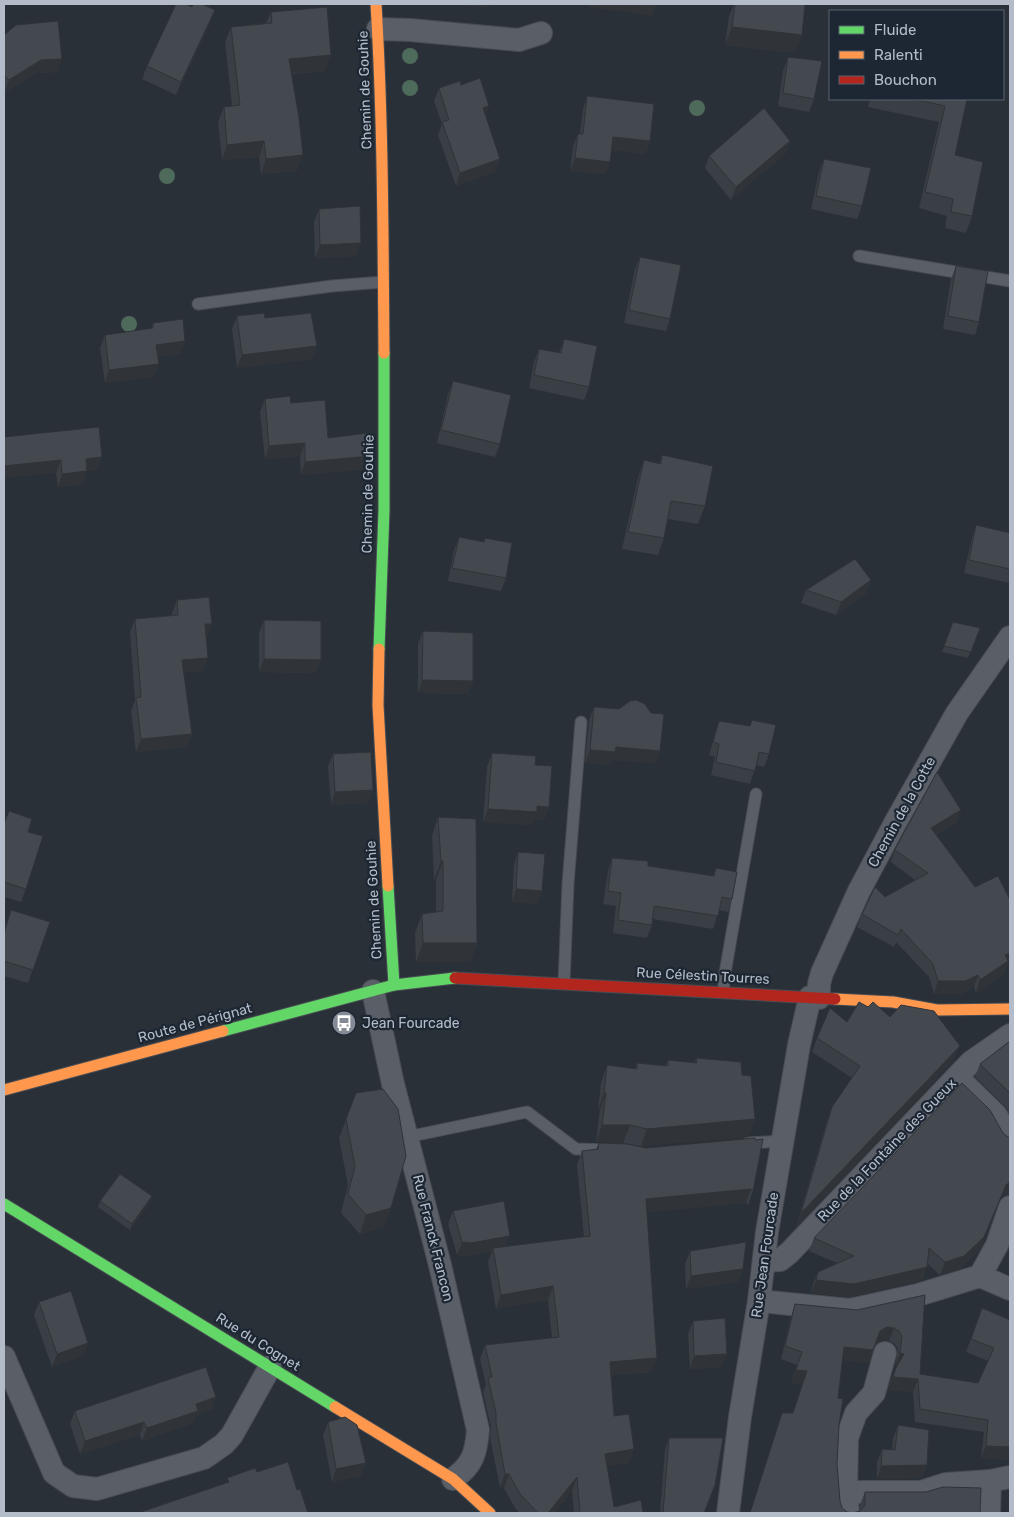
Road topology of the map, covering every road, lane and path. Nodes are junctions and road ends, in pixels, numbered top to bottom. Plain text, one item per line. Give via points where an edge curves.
1 (376, 4) edge
2 (378, 29) junction
3 (540, 33) dead end
4 (859, 256) dead end
5 (1010, 281) edge
6 (383, 282) junction
7 (198, 304) dead end
8 (1010, 637) edge
9 (581, 722) dead end
10 (756, 794) dead end
11 (564, 983) junction
12 (383, 988) junction
13 (723, 992) junction
14 (814, 998) junction
15 (1010, 1010) edge
16 (1010, 1035) edge
17 (957, 1077) junction
18 (4, 1090) edge
19 (407, 1137) junction
20 (1010, 1139) edge
21 (782, 1141) junction
22 (739, 1144) edge
23 (623, 1150) edge
24 (4, 1204) edge
25 (1010, 1207) edge
26 (764, 1262) junction
27 (980, 1276) junction
28 (1010, 1289) edge
29 (759, 1301) junction
30 (885, 1353) dead end
31 (4, 1356) edge
32 (270, 1367) junction
33 (453, 1479) junction
34 (1000, 1479) edge
35 (847, 1503) edge
36 (490, 1513) edge
37 (728, 1513) edge
38 (989, 1513) edge

1 - 2 street, Chemin de Gouhie
2 - 3 street via 519,40
2 - 6 street, Chemin de Gouhie
4 - 5 lane
6 - 7 lane
6 - 12 street, Chemin de Gouhie via 384,510 378,705
8 - 14 street, Chemin de la Cotte via 957,713 868,874 822,973
9 - 11 lane
10 - 13 lane
11 - 12 street, Rue Célestin Tourres via 460,978
11 - 13 street, Rue Célestin Tourres
12 - 18 street, Route de Pérignat
12 - 19 street, Rue Franck Francon via 393,1084
13 - 14 street, Rue Célestin Tourres
14 - 15 street, Rue Célestin Tourres via 893,1002 937,1010
14 - 21 street, Rue Jean Fourcade via 799,1046
16 - 17 street, Rue de la Fontaine des Gueux via 971,1062
17 - 20 street via 996,1115
17 - 26 street, Rue de la Fontaine des Gueux via 788,1253 780,1260
19 - 23 lane via 527,1112 576,1149
19 - 33 street, Rue Franck Francon via 478,1430 476,1451 466,1470
21 - 22 lane
21 - 26 street, Rue Jean Fourcade
24 - 32 street, Rue du Cognet
25 - 27 street via 997,1245
26 - 29 street, Rue Jean Fourcade
27 - 28 street
27 - 29 street via 918,1295 850,1310
29 - 37 street, Rue Jean Fourcade
30 - 35 street via 874,1393 856,1413 847,1438
31 - 32 street via 54,1473 73,1486 97,1489 204,1458 224,1444
32 - 33 street, Rue du Cognet
33 - 36 street, Rue du Cognet
34 - 35 street via 946,1484 921,1492
34 - 38 street

